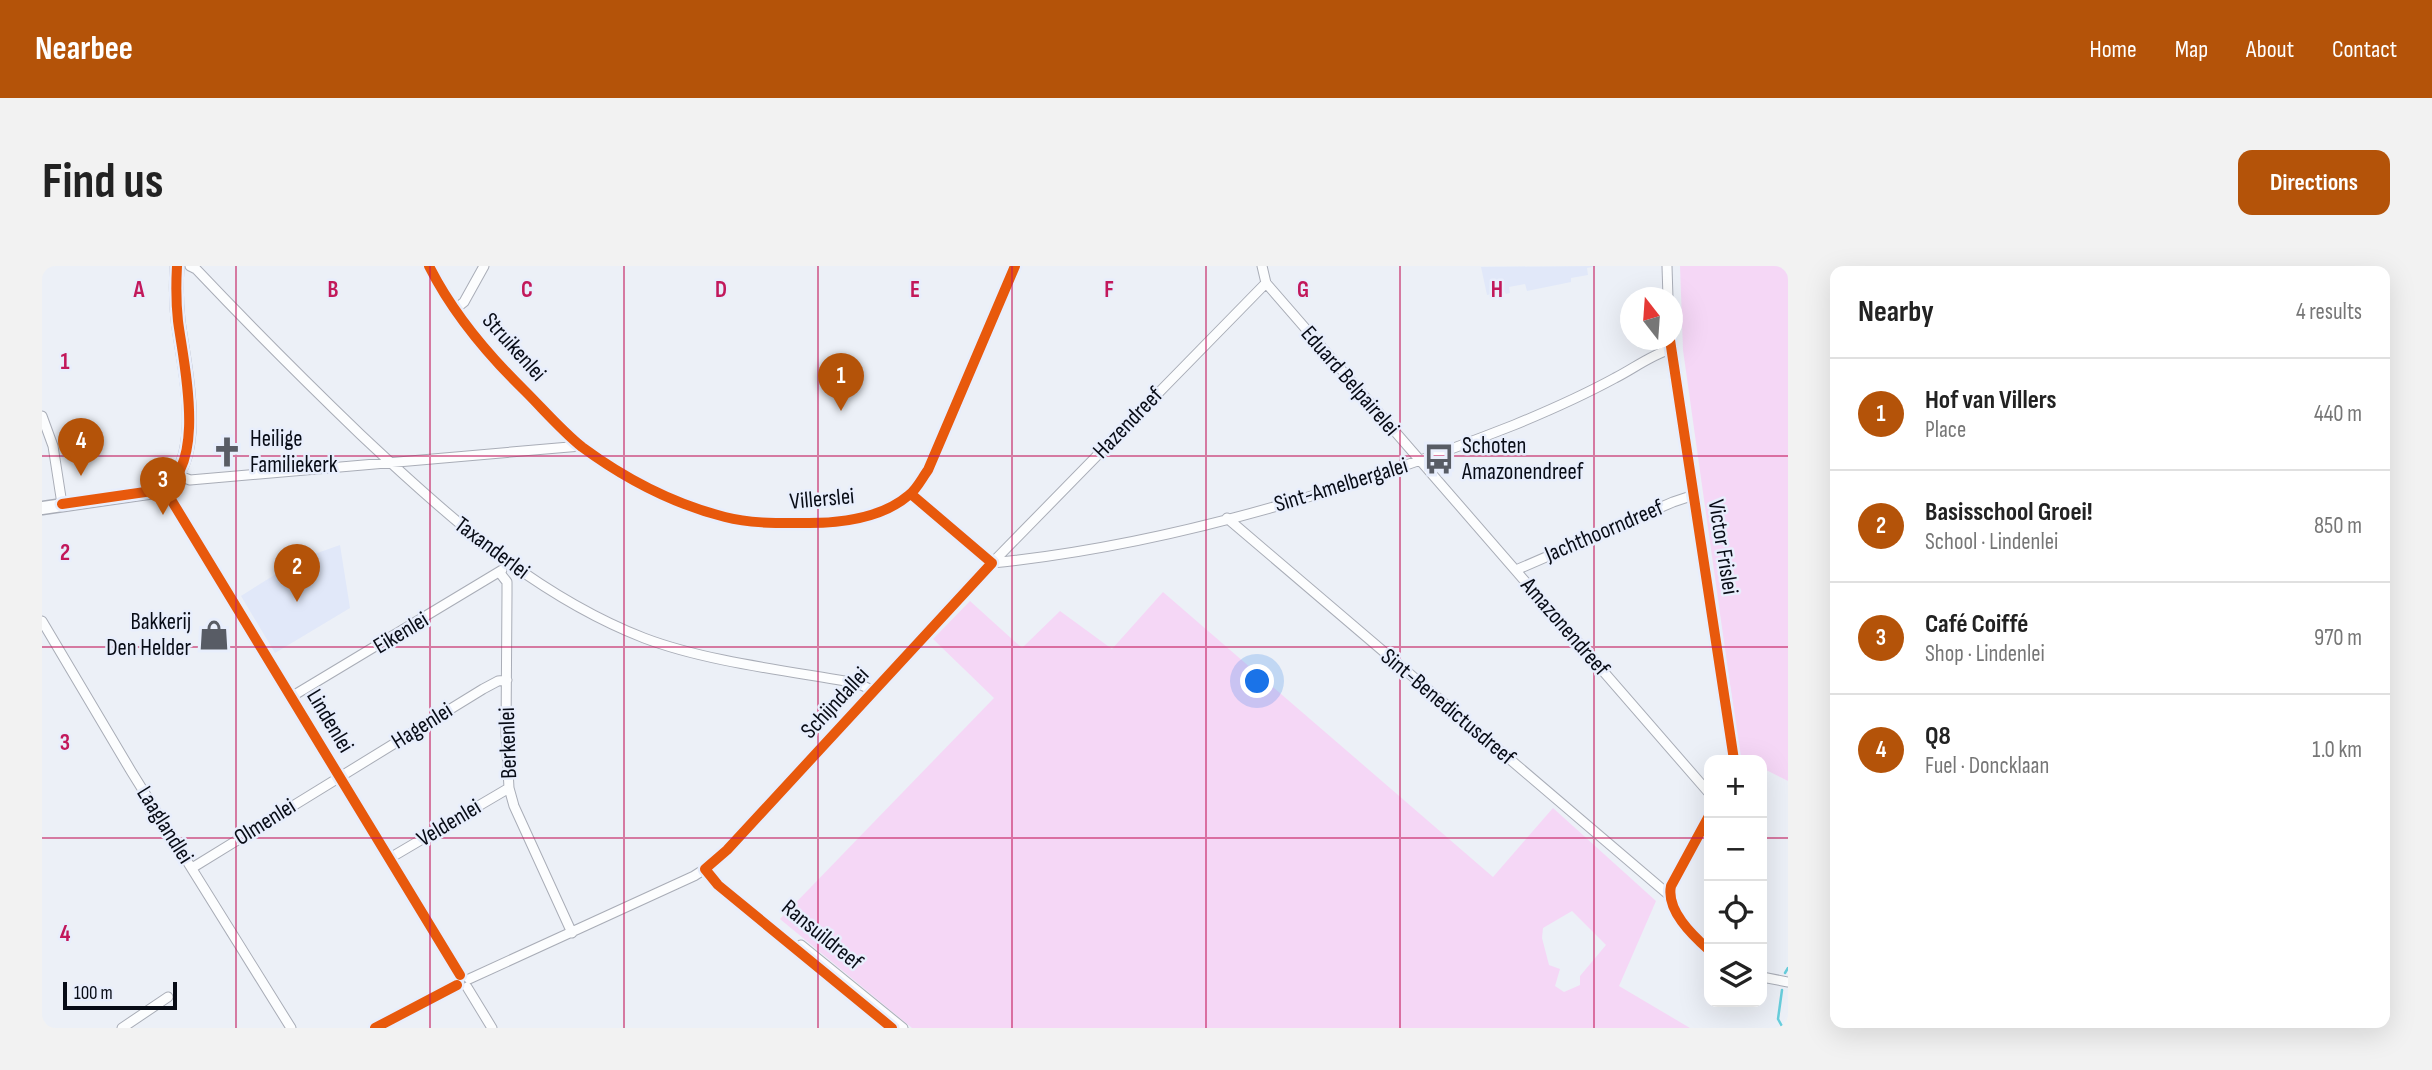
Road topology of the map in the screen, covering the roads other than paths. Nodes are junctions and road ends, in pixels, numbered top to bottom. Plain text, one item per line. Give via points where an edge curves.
1 (177, 266) edge
2 (190, 266) edge
3 (429, 266) edge
4 (484, 266) edge
5 (1015, 266) edge
6 (1262, 266) edge
7 (1667, 266) edge
8 (1266, 283) junction
9 (1668, 287) edge
10 (454, 310) junction
11 (1659, 350) edge
12 (1671, 350) edge
13 (42, 416) edge
14 (581, 446) junction
15 (1419, 461) junction
16 (391, 463) junction
17 (177, 475) junction
18 (164, 488) junction
19 (911, 494) junction
20 (1694, 495) junction
21 (62, 505) junction
22 (42, 508) edge
23 (1227, 518) junction
24 (507, 563) junction
25 (992, 563) junction
26 (517, 569) junction
27 (1516, 570) junction
28 (500, 573) junction
29 (507, 582) junction
30 (42, 621) edge
31 (507, 680) junction
32 (874, 691) junction
33 (291, 697) junction
34 (1733, 755) edge
35 (340, 777) junction
36 (1704, 787) edge
37 (509, 788) junction
38 (1708, 818) edge
39 (390, 858) junction
40 (192, 868) junction
41 (705, 869) junction
42 (713, 877) junction
43 (1669, 895) junction
44 (572, 933) junction
45 (1704, 945) edge
46 (1767, 978) edge
47 (463, 982) junction
48 (1788, 982) edge
49 (168, 998) dead end
50 (122, 1028) edge
51 (291, 1028) edge
52 (375, 1028) edge
53 (492, 1028) edge
54 (892, 1028) edge
55 (903, 1028) edge

1 - 17 street via 189,418
2 - 16 street, Taxanderlei
3 - 10 street, Struikenlei
4 - 10 street via 464,302
5 - 19 street, Villerslei via 928,470
6 - 8 street, Eduard Belpairelei
7 - 9 street
8 - 15 street, Eduard Belpairelei
8 - 25 street, Hazendreef
10 - 14 street, Struikenlei via 482,346
11 - 15 street, Sint-Amelbergalei via 1556,408
12 - 20 street, Victor Frislei
13 - 21 street via 53,446
14 - 16 street
14 - 19 street, Villerslei via 659,493 727,517 774,523 859,519 891,508
15 - 23 street, Sint-Amelbergalei
15 - 27 street, Amazonendreef
16 - 17 street via 190,481
16 - 24 street, Taxanderlei
17 - 18 street
18 - 21 street
18 - 33 street, Lindenlei
19 - 25 street
20 - 27 street, Jachthoorndreef
20 - 34 street, Victor Frislei
21 - 22 street
23 - 25 street, Sint-Amelbergalei via 1101,547
23 - 43 street, Sint-Benedictusdreef
24 - 26 street, Taxanderlei
24 - 28 street, Eikenlei
25 - 32 street, Schijndallei
26 - 29 street
26 - 32 street, Taxanderlei via 580,607 645,638 710,656 858,683
27 - 36 street, Amazonendreef
28 - 29 street
28 - 33 street, Eikenlei
29 - 31 street, Berkenlei
30 - 40 street, Laaglandlei
31 - 35 street, Hagenlei via 483,689
31 - 37 street, Berkenlei
32 - 41 street, Schijndallei
33 - 35 street, Lindenlei
35 - 39 street, Lindenlei
35 - 40 street, Olmenlei
37 - 39 street, Veldenlei
37 - 44 street, Berkenlei
38 - 43 street
39 - 47 street, Lindenlei
40 - 51 street, Laaglandlei
41 - 42 street, Ransuildreef
41 - 44 street, Schijndallei
42 - 54 street, Ransuildreef
42 - 55 street, Ransuildreef
43 - 45 street via 1687,928
44 - 47 street, Schijndallei
46 - 48 street
47 - 52 street, Schijndallei
47 - 53 street, Lindenlei
49 - 50 street

